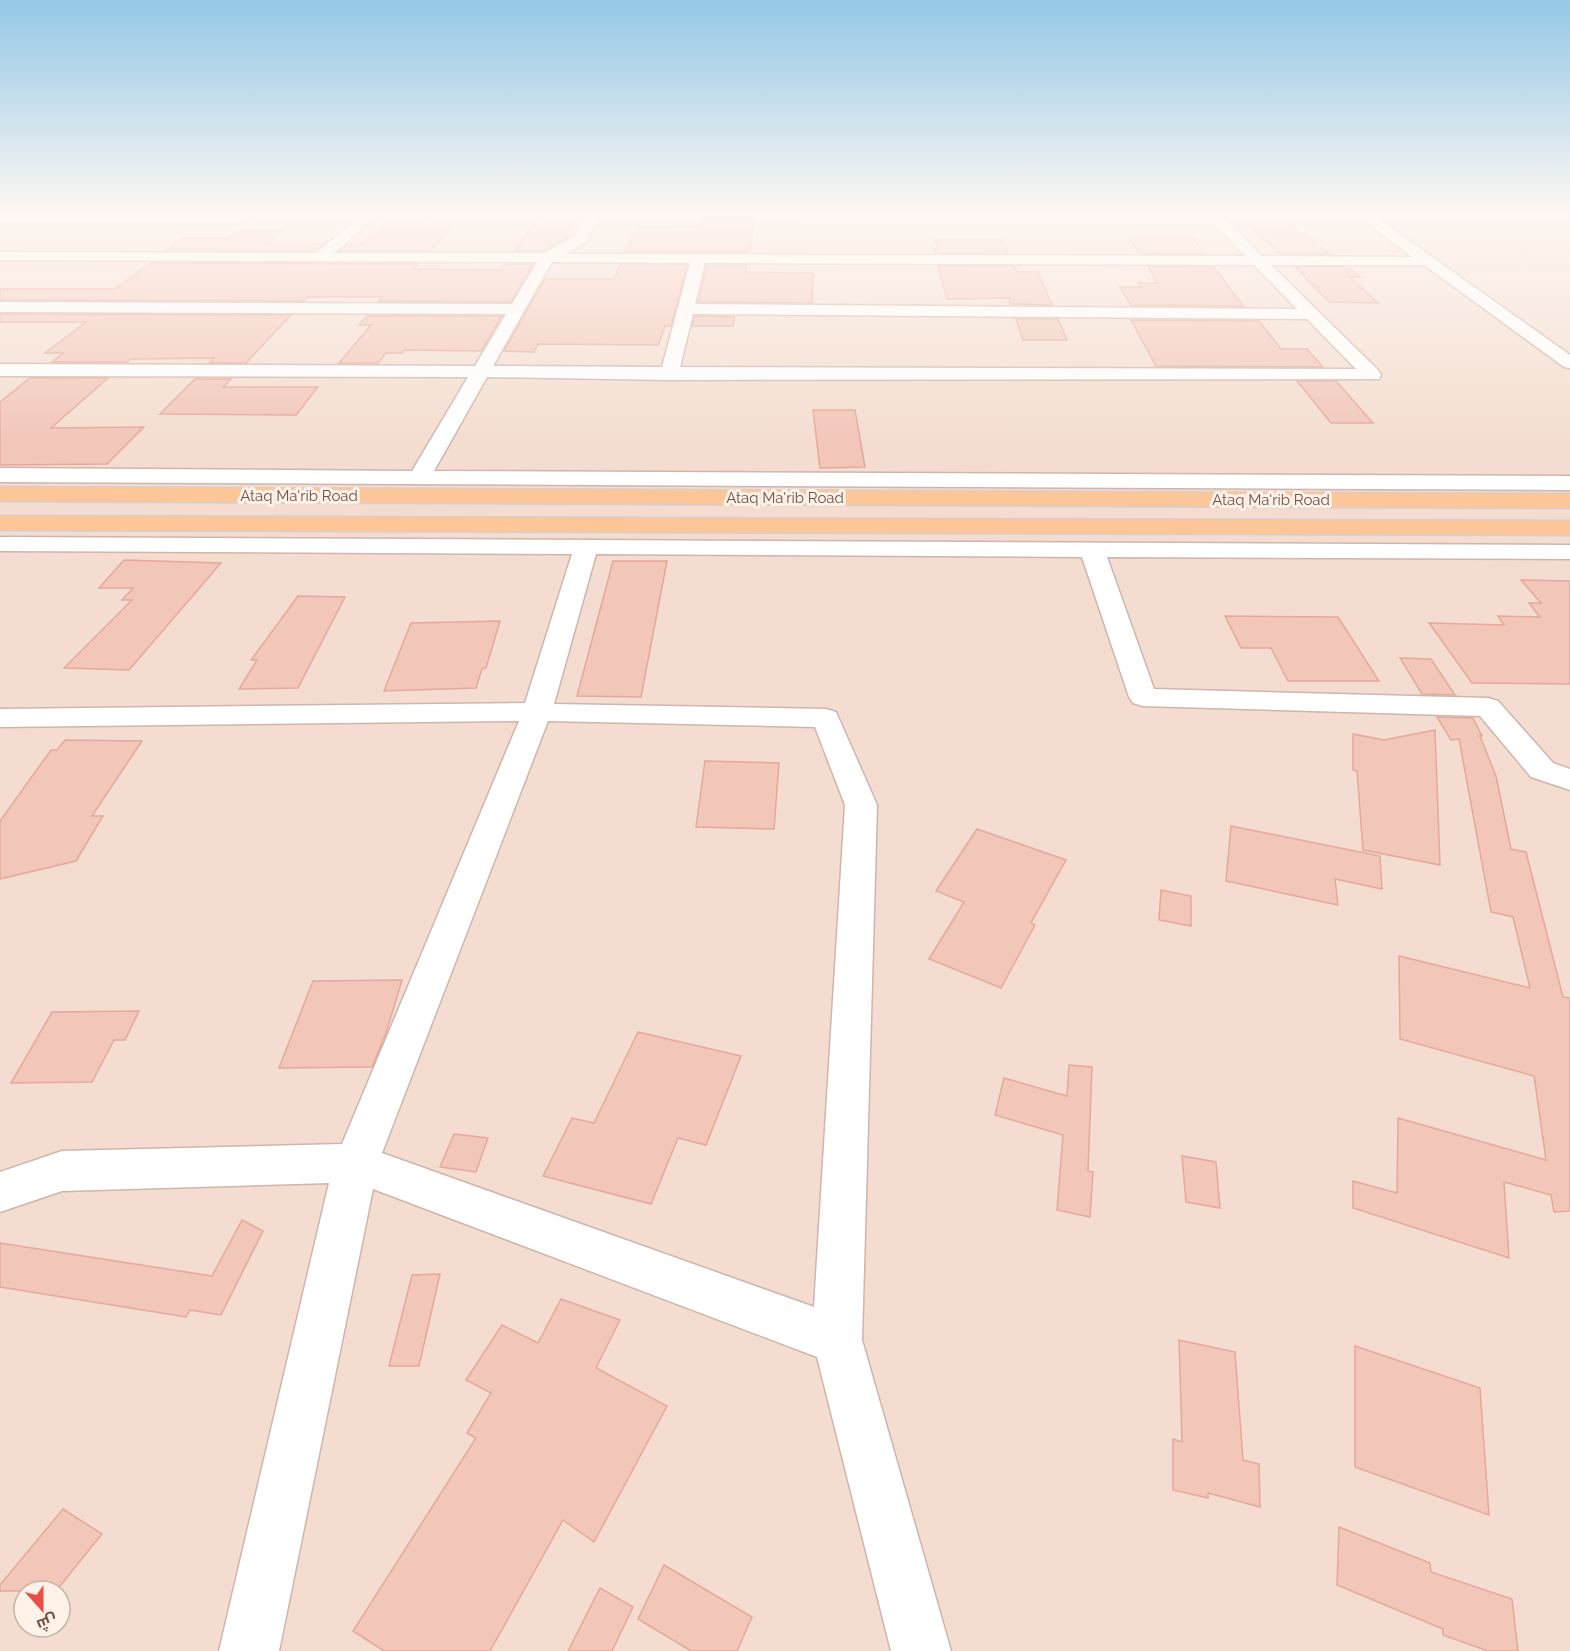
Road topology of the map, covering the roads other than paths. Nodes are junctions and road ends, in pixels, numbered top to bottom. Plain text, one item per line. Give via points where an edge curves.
1 (529, 290) edge
2 (691, 290) edge
3 (1287, 290) edge
4 (1467, 290) edge
5 (0, 307) edge
6 (518, 309) junction
7 (686, 309) junction
8 (1311, 314) junction
9 (1570, 363) edge
10 (0, 370) edge
11 (481, 374) junction
12 (669, 374) junction
13 (0, 475) edge
14 (420, 476) junction
15 (1570, 483) edge
16 (1130, 490) junction
17 (0, 494) edge
18 (1281, 500) junction
19 (1570, 501) edge
20 (0, 523) edge
21 (1304, 526) junction
22 (1570, 528) edge
23 (0, 544) edge
24 (586, 548) junction
25 (1092, 550) junction
26 (1570, 552) edge
27 (537, 712) junction
28 (0, 718) edge
29 (1570, 780) edge
30 (356, 1163) junction
31 (0, 1192) edge
32 (837, 1340) junction
33 (249, 1651) edge
34 (921, 1651) edge

1 - 6 street
2 - 7 street
3 - 8 street
4 - 9 street
5 - 6 street
6 - 11 street
7 - 8 street
7 - 12 street
8 - 12 street via 1372,375
10 - 11 street
11 - 12 street
11 - 14 street
13 - 14 street
14 - 16 street
15 - 16 street
16 - 17 main road, Ataq Ma'rib Road
16 - 18 main road, Ataq Ma'rib Road
18 - 19 main road, Ataq Ma'rib Road
18 - 21 main road
20 - 21 main road, Ataq Ma'rib Road
21 - 22 main road, Ataq Ma'rib Road
23 - 24 street
24 - 25 street
24 - 27 street
25 - 26 street
25 - 29 street via 1143,697 1488,707 1542,770
27 - 28 street
27 - 30 street
27 - 32 street via 826,718 861,805
30 - 31 street via 62,1171
30 - 32 street
30 - 33 street
32 - 34 street

